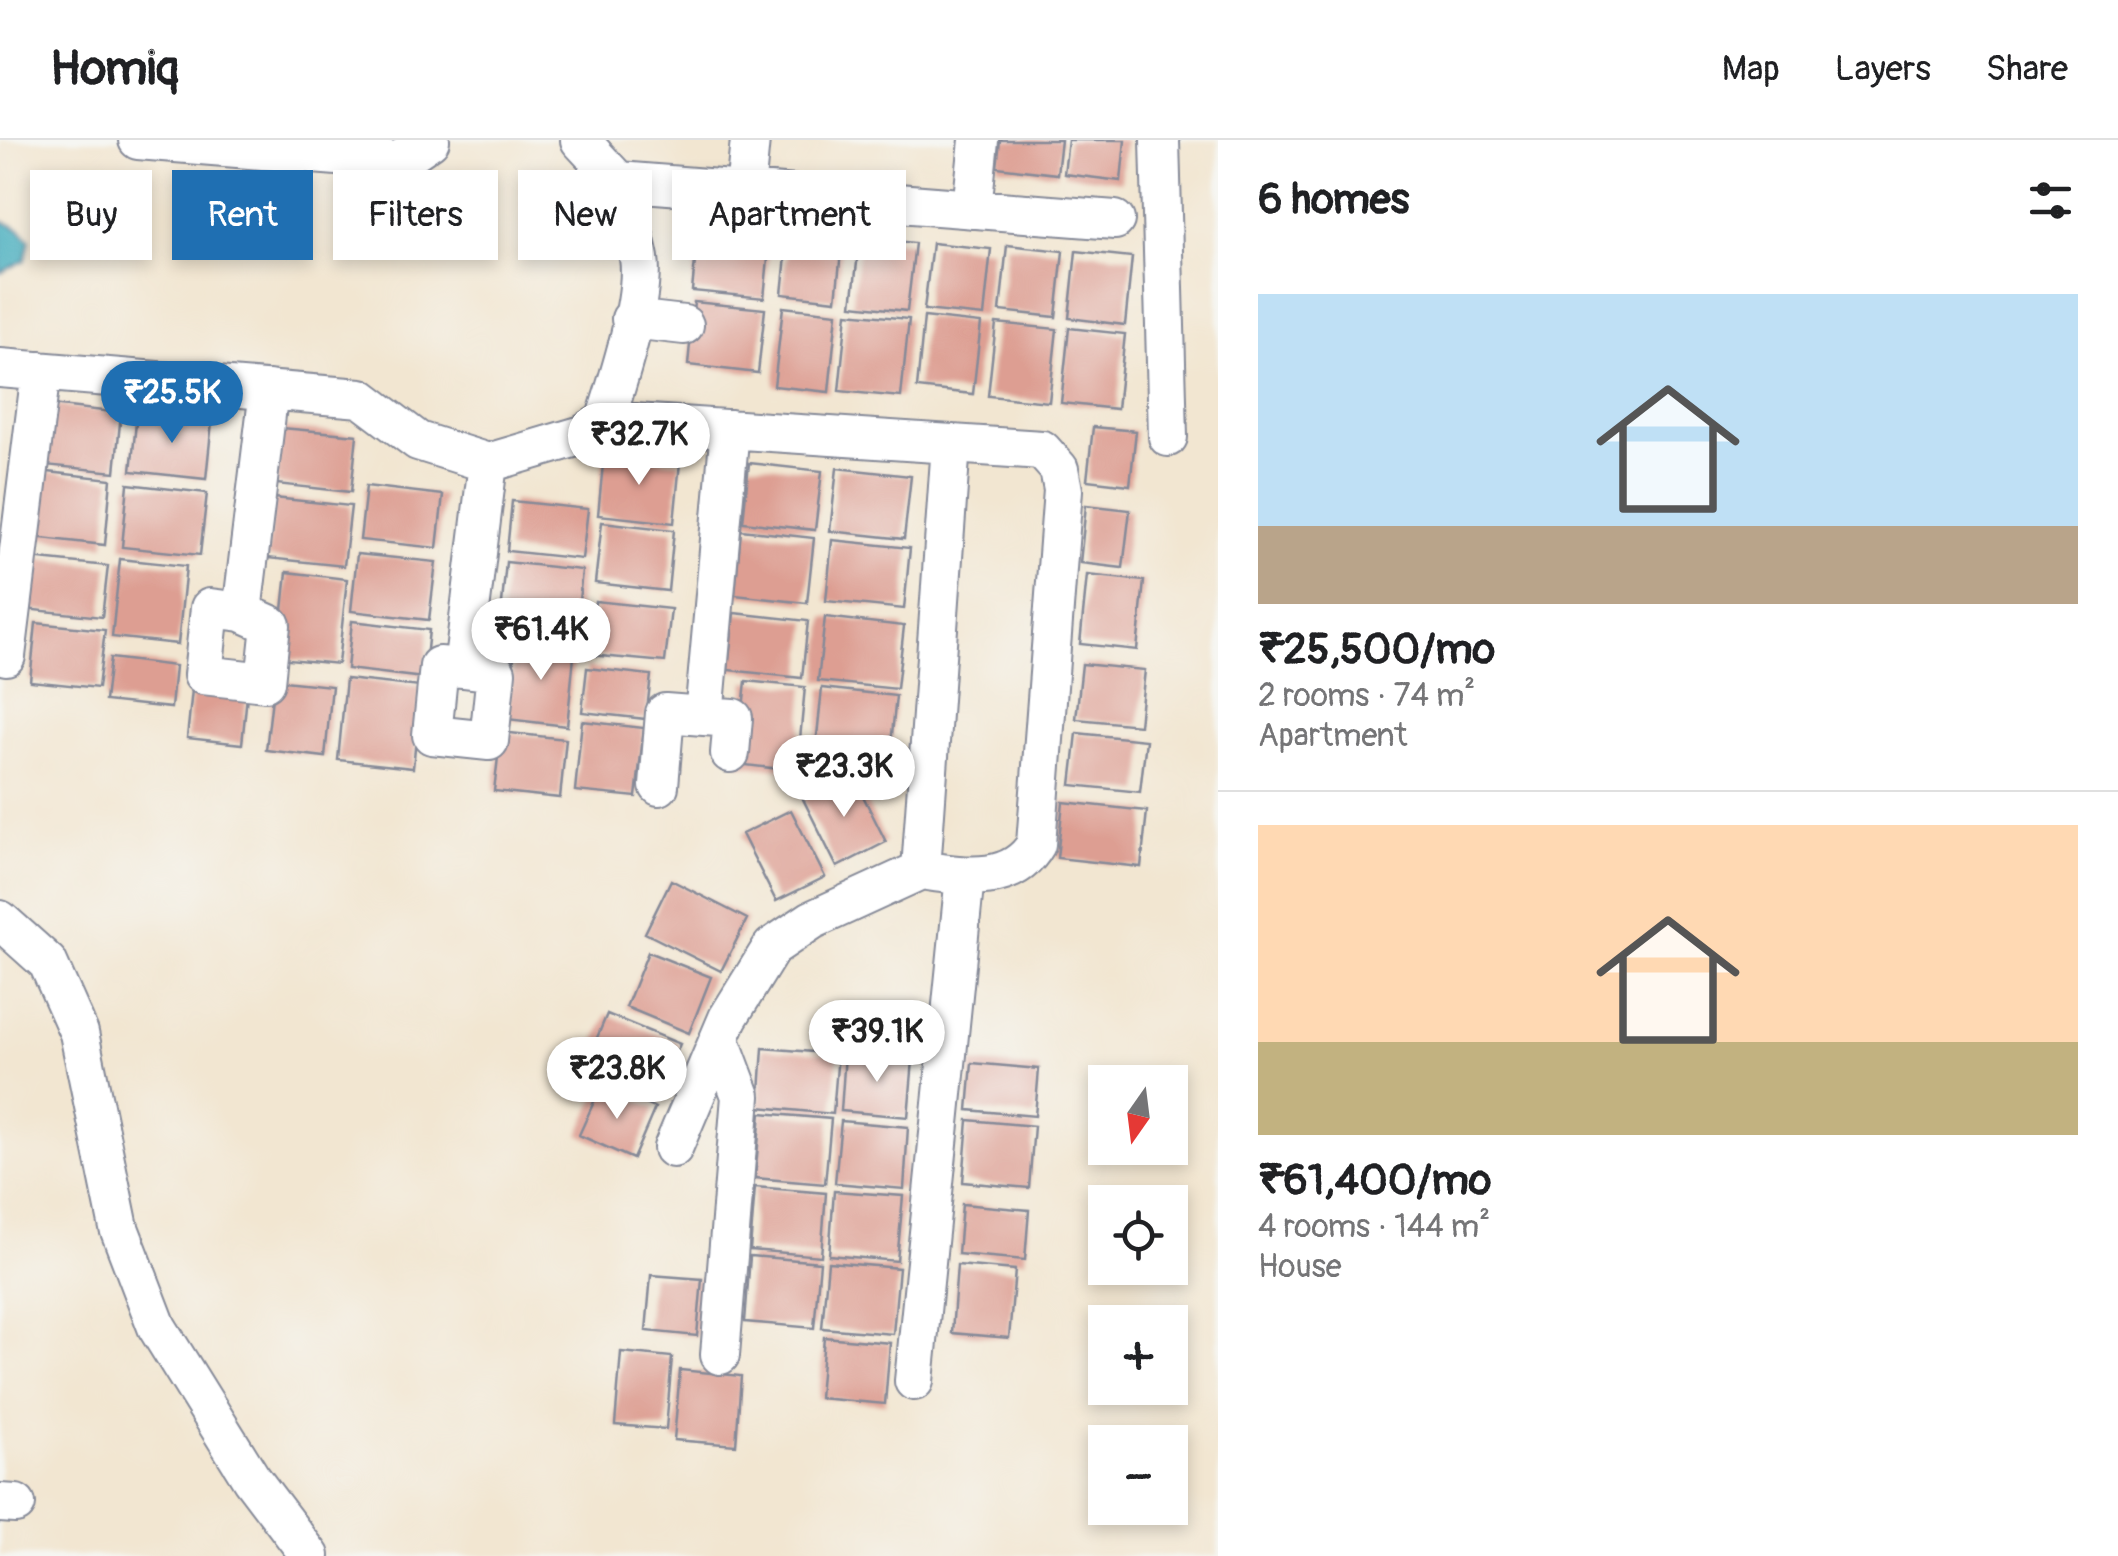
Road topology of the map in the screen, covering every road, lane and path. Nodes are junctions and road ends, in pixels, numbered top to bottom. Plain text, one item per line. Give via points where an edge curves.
1 (138, 140) edge
2 (430, 140) edge
3 (580, 140) edge
4 (750, 140) edge
5 (980, 140) edge
6 (1160, 140) edge
7 (278, 146) edge
8 (608, 170) edge
9 (747, 170) edge
10 (906, 203) edge
11 (972, 208) junction
12 (1115, 220) dead end
13 (639, 260) edge
14 (632, 319) junction
15 (684, 324) dead end
16 (0, 368) edge
17 (42, 371) junction
18 (269, 390) junction
19 (605, 421) junction
20 (730, 429) junction
21 (1168, 437) dead end
22 (951, 444) junction
23 (488, 463) junction
24 (7, 581) edge
25 (242, 612) dead end
26 (6, 656) dead end
27 (463, 668) dead end
28 (704, 716) junction
29 (730, 753) dead end
30 (660, 786) dead end
31 (921, 870) junction
32 (964, 876) junction
33 (0, 920) edge
34 (720, 1040) junction
35 (673, 1148) dead end
36 (720, 1356) dead end
37 (914, 1381) dead end
38 (310, 1556) edge

1 - 7 street
2 - 7 street via 399,161
3 - 8 street
4 - 9 street
5 - 11 street
6 - 21 street
10 - 11 street
11 - 12 street
13 - 14 street
14 - 15 street
14 - 19 street
16 - 17 street
17 - 18 street
17 - 24 street
18 - 23 street via 361,398 418,441
18 - 25 street
19 - 20 street
19 - 23 street via 583,435
20 - 22 street
20 - 28 street
22 - 31 street
22 - 32 street via 1042,450 1059,470 1063,490 1036,844 1026,862 1010,871
23 - 27 street
24 - 26 street
28 - 29 street via 732,718
28 - 30 street via 665,713
31 - 32 street
31 - 34 street via 812,920 772,947
32 - 37 street
33 - 38 street via 48,963 79,1033 119,1228 157,1328
34 - 35 street
34 - 36 street via 741,1096

